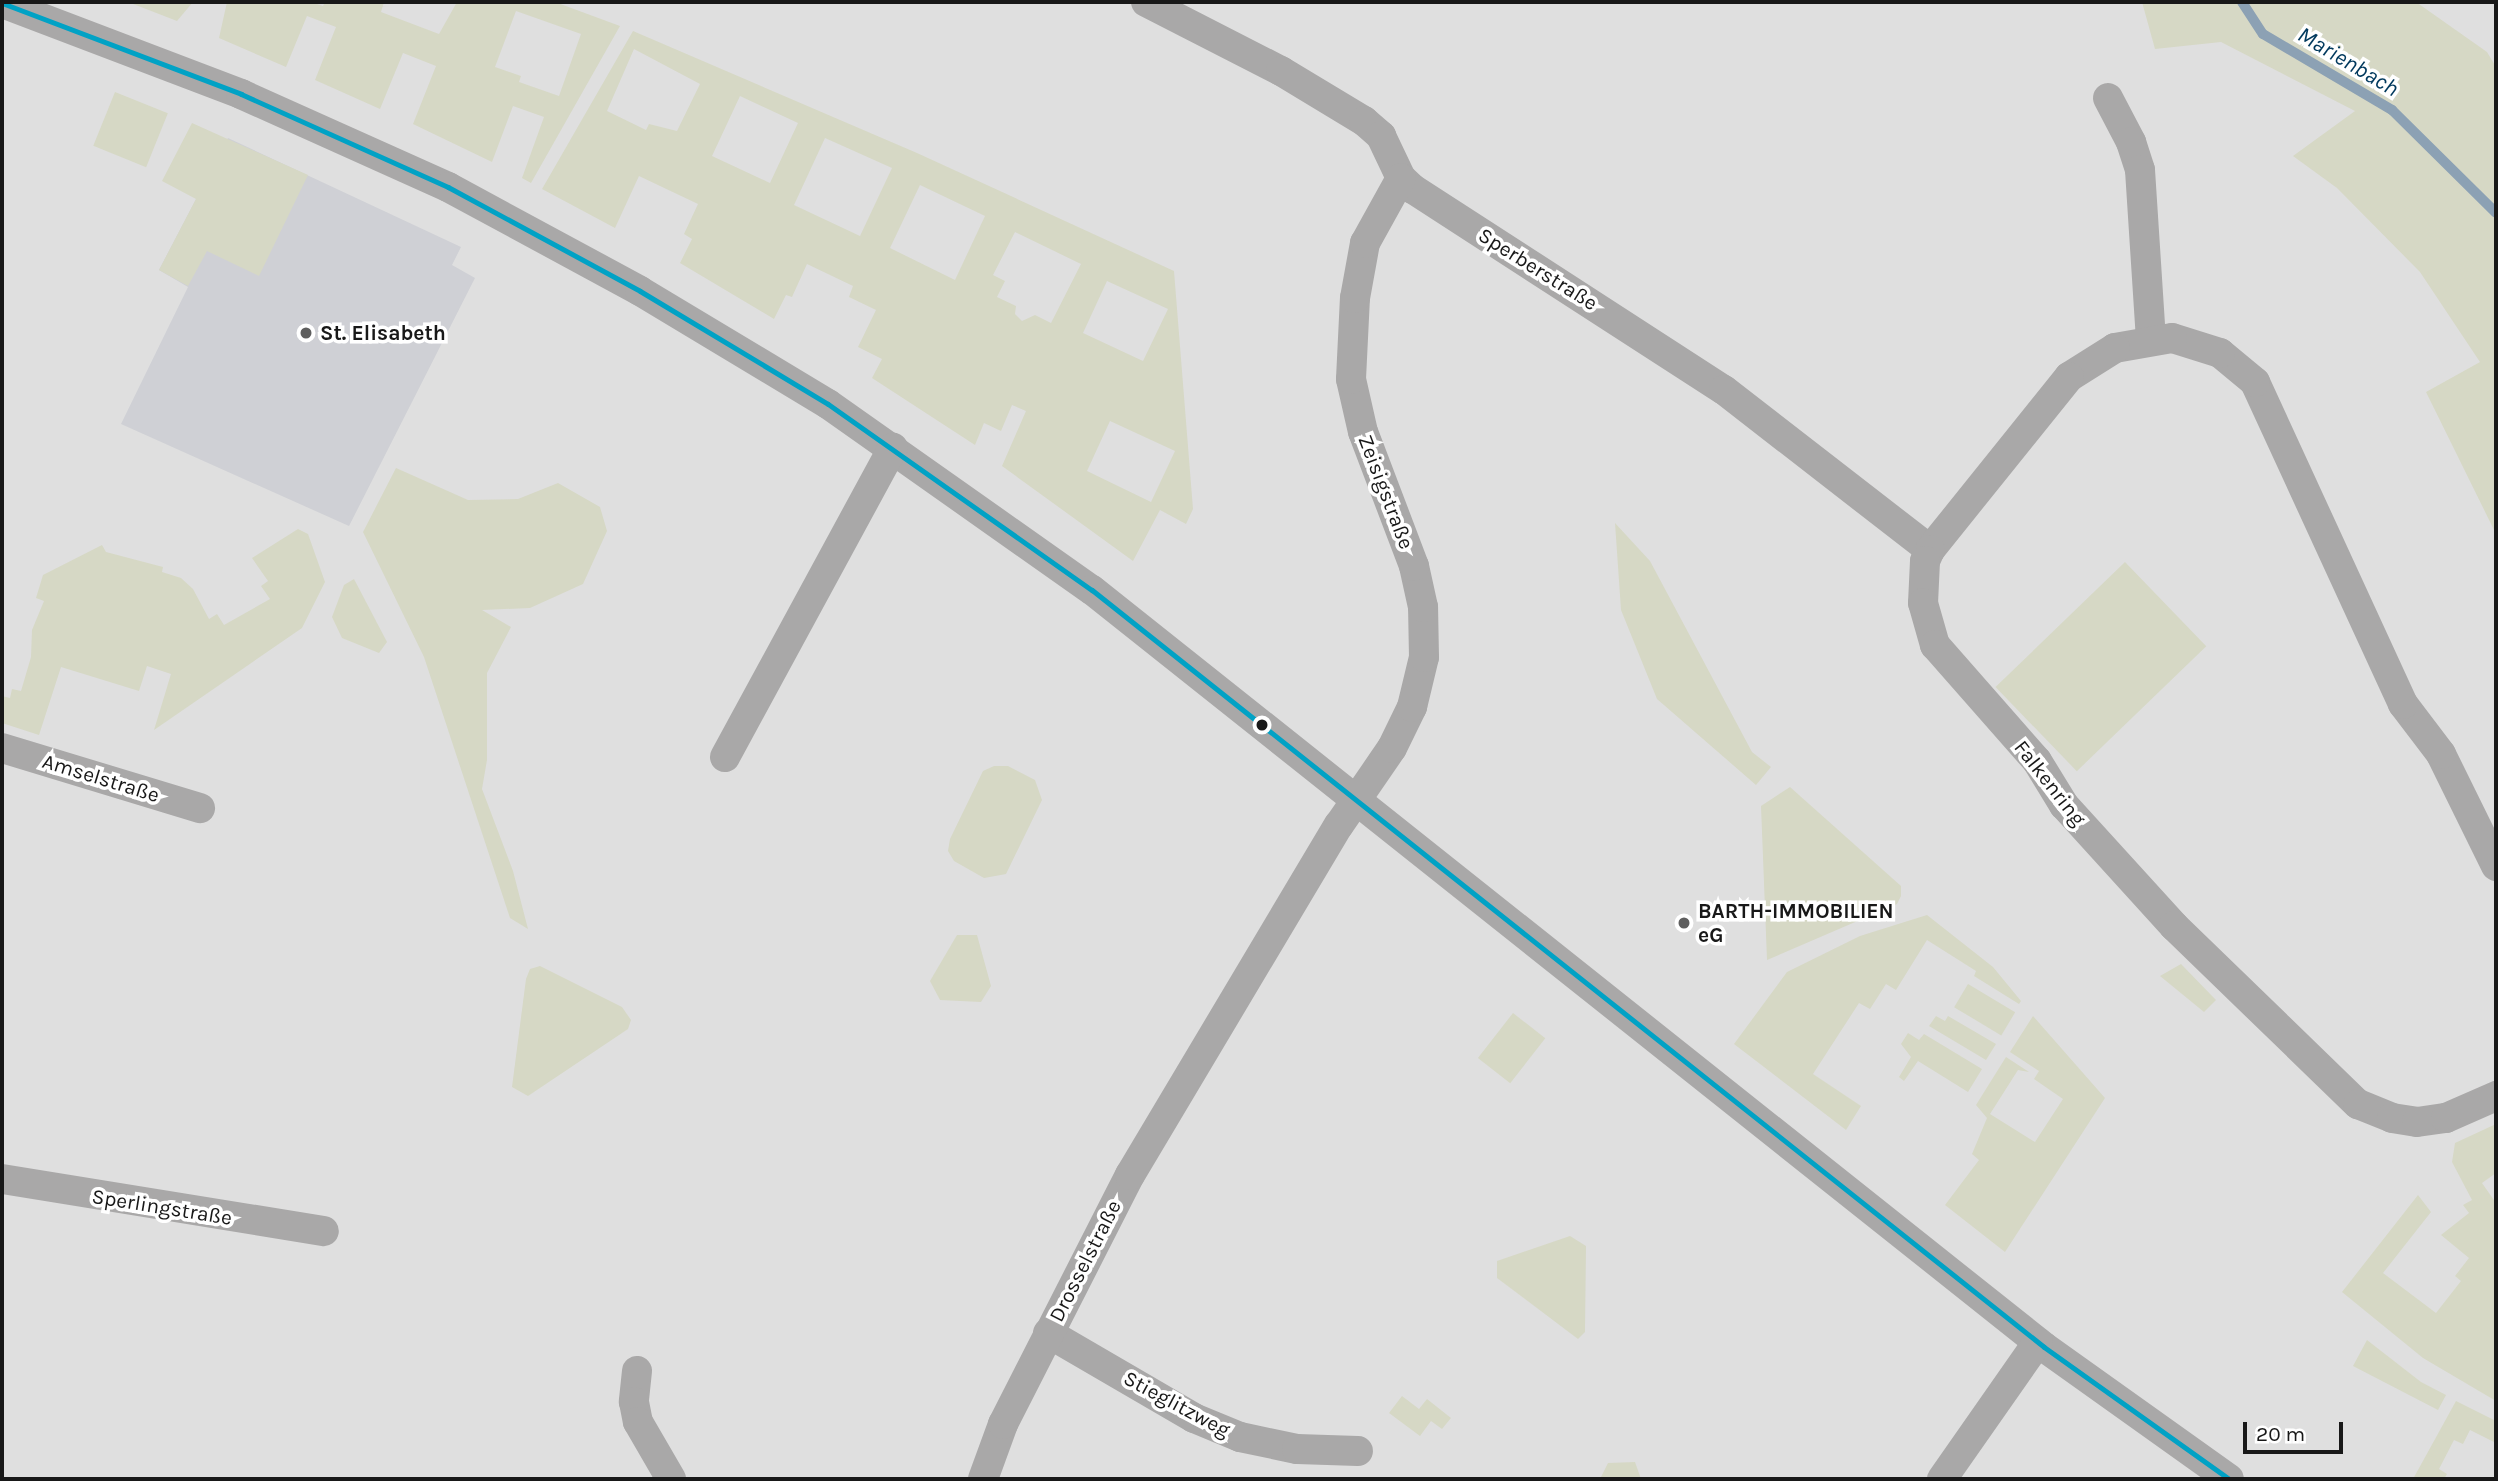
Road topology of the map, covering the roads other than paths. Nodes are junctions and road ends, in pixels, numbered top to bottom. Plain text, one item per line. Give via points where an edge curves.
1 (1146, 2) edge
2 (2, 3) edge
3 (2108, 98) dead end
4 (1401, 178) junction
5 (2151, 339) junction
6 (893, 448) junction
7 (1930, 550) junction
8 (2, 748) edge
9 (725, 757) dead end
10 (1356, 799) junction
11 (200, 808) dead end
12 (2496, 866) edge
13 (2496, 1096) edge
14 (2, 1178) edge
15 (324, 1231) dead end
16 (1048, 1333) junction
17 (2038, 1342) junction
18 (637, 1371) dead end
19 (1358, 1451) dead end
20 (671, 1479) edge
21 (983, 1479) edge
22 (1942, 1479) edge
23 (2229, 1479) edge

1 - 4 street, Sperberstraße via 1281,71 1364,121 1381,135
2 - 6 street via 242,94 448,187 640,291
3 - 5 street via 2132,142 2140,170
4 - 7 street, Sperberstraße via 1434,204 1724,390
4 - 10 street, Zeisigstraße via 1365,243 1355,298 1351,379 1363,432 1415,566 1423,607 1424,657 1408,716
5 - 7 street, Falkenring via 2115,348 2069,377
5 - 12 street, Falkenring via 2172,338 2205,346 2234,362 2255,382 2403,704 2441,754
6 - 9 street
6 - 10 street via 1092,590
7 - 13 street, Falkenring via 1925,561 1923,603 1935,645 2037,761 2064,805 2205,960 2258,1003 2358,1104 2374,1112 2406,1121 2432,1120
8 - 11 street, Amselstraße
10 - 16 street, Drosselstraße via 1164,1115
10 - 17 street
14 - 15 street, Sperlingstraße
16 - 19 street, Stieglitzweg via 1194,1418 1240,1437 1297,1449
16 - 21 street, Drosselstraße via 1003,1424
17 - 22 street
17 - 23 street
18 - 20 street via 634,1402 638,1422

